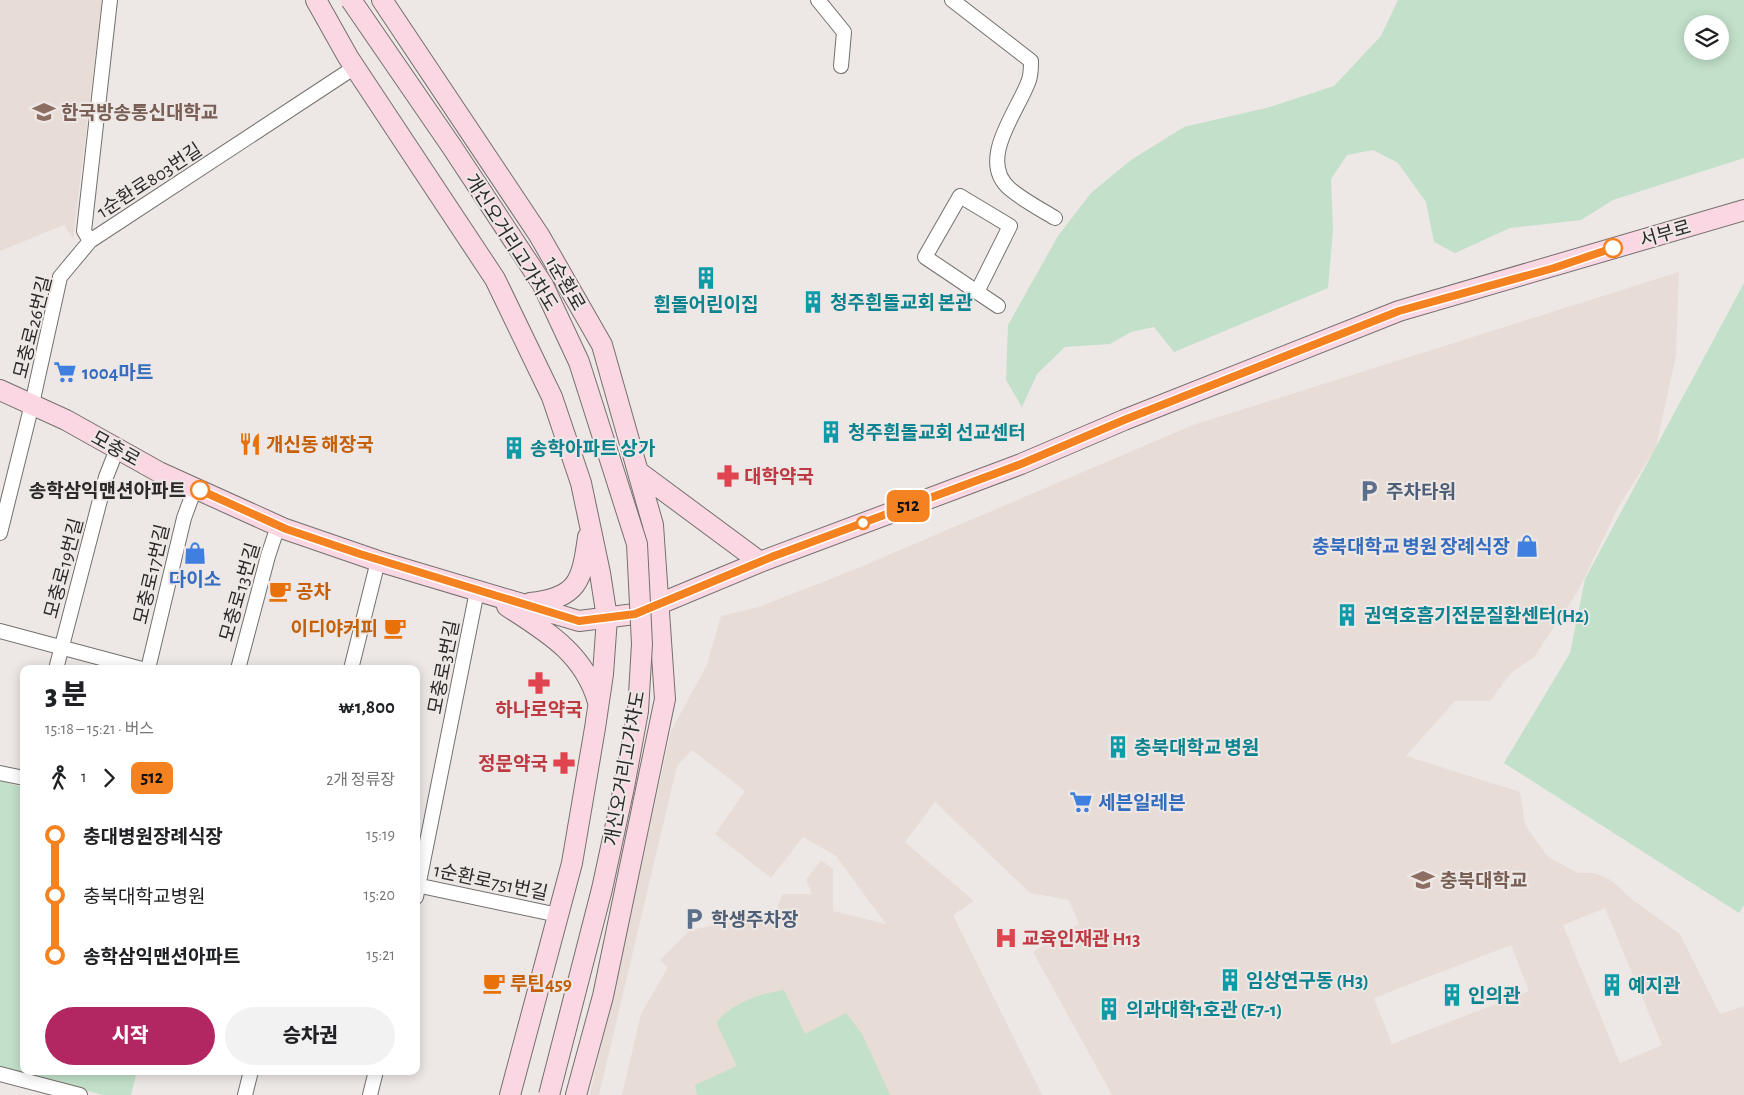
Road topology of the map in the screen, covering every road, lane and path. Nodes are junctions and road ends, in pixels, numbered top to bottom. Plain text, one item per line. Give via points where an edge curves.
1 (110, 0) edge
2 (316, 0) edge
3 (351, 0) edge
4 (382, 0) edge
5 (818, 0) edge
6 (952, 0) edge
7 (841, 66) dead end
8 (355, 67) junction
9 (1744, 210) edge
10 (1055, 218) dead end
11 (90, 242) junction
12 (977, 292) junction
13 (998, 306) dead end
14 (0, 390) edge
15 (32, 404) junction
16 (117, 449) junction
17 (640, 473) junction
18 (195, 488) junction
19 (590, 525) junction
20 (278, 526) junction
21 (0, 533) edge
22 (378, 561) junction
23 (760, 562) junction
24 (477, 591) junction
25 (660, 603) junction
26 (522, 604) junction
27 (607, 618) junction
28 (0, 631) edge
29 (61, 647) junction
30 (57, 665) edge
31 (127, 665) edge
32 (149, 665) edge
33 (239, 665) edge
34 (351, 665) edge
35 (599, 707) junction
36 (0, 773) edge
37 (20, 777) edge
38 (420, 874) edge
39 (420, 890) edge
40 (558, 915) junction
41 (0, 1074) edge
42 (250, 1075) edge
43 (375, 1075) edge
44 (80, 1095) edge
45 (245, 1095) edge
46 (370, 1095) edge
47 (510, 1095) edge
48 (549, 1095) edge
49 (576, 1095) edge

1 - 11 street via 84,231
2 - 8 main road
3 - 48 main road, 개신오거리고가차도, bridge via 543,285 579,362 637,544 642,644 638,711 602,889
4 - 17 main road, 1순환로 via 539,235 602,345
5 - 7 street via 844,32
6 - 10 street via 1031,61 1030,78 1005,126 997,169 1008,188
8 - 11 street, 1순환로803번길
8 - 19 main road via 495,279 552,397 581,483
9 - 23 main road, 서부로 via 1399,311 1021,464
11 - 15 street, 모충로26번길 via 60,277
12 - 12 street via 925,257 960,196 1010,226
12 - 13 street
14 - 15 main road, 모충로
15 - 16 main road, 모충로
15 - 21 street, 모충로26번길
16 - 18 main road, 모충로
16 - 29 street, 모충로19번길 via 106,477
17 - 23 main road
17 - 25 main road, 1순환로 via 653,525
18 - 20 main road, 모충로
18 - 32 street, 모충로17번길 via 184,518
19 - 26 main road via 585,560 568,593 553,600
19 - 27 main road
20 - 22 main road, 모충로
20 - 33 street, 모충로13번길
22 - 24 main road, 모충로
22 - 34 street
23 - 25 main road, 서부로
24 - 26 main road, 모충로
24 - 35 main road via 548,633 570,652 584,669
24 - 38 street, 모충로3번길
25 - 27 main road, 모충로 via 635,614
25 - 49 main road, 1순환로 via 665,699 603,996
26 - 27 main road, 모충로 via 579,621
27 - 35 main road
28 - 29 street
29 - 30 street, 모충로19번길
29 - 31 street
35 - 40 main road via 572,863
36 - 37 street
39 - 40 street, 1순환로751번길
40 - 47 main road
41 - 44 street
42 - 45 street
43 - 46 street

